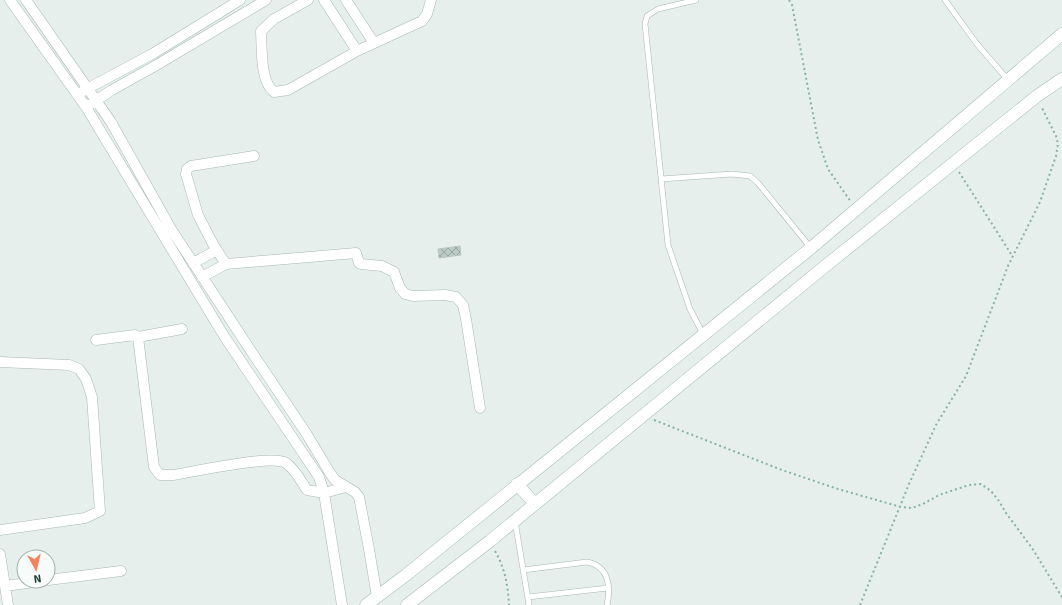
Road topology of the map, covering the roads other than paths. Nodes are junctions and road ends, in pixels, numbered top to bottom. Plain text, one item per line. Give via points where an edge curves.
1 (10, 0) edge
2 (26, 0) edge
3 (240, 0) edge
4 (266, 0) edge
5 (308, 0) edge
6 (324, 0) edge
7 (346, 0) edge
8 (431, 0) edge
9 (696, 0) edge
10 (945, 0) edge
11 (1062, 34) edge
12 (374, 43) junction
13 (357, 51) junction
14 (1062, 79) edge
15 (1008, 80) junction
16 (89, 89) junction
17 (77, 94) junction
18 (96, 100) junction
19 (86, 107) junction
20 (254, 156) dead end
21 (662, 180) junction
22 (183, 247) junction
23 (811, 248) junction
24 (217, 250) junction
25 (173, 253) junction
26 (193, 263) junction
27 (226, 264) junction
28 (202, 276) junction
29 (182, 329) dead end
30 (703, 334) junction
31 (138, 337) junction
32 (96, 340) dead end
33 (0, 362) edge
34 (480, 408) dead end
35 (517, 484) junction
36 (346, 487) junction
37 (324, 493) junction
38 (535, 504) junction
39 (515, 521) junction
40 (0, 530) edge
41 (0, 554) edge
42 (523, 570) junction
43 (121, 571) dead end
44 (56, 579) edge
45 (16, 585) edge
46 (5, 586) junction
47 (608, 588) junction
48 (377, 597) junction
49 (528, 597) junction
50 (8, 605) edge
51 (342, 605) edge
52 (366, 605) edge
53 (407, 605) edge
54 (529, 605) edge
55 (607, 605) edge

1 - 17 street
2 - 16 street
3 - 16 street
4 - 18 street
5 - 13 street via 274,19 261,31 263,70 269,89 274,92 288,90
6 - 13 street
7 - 12 street
8 - 12 street via 422,21
9 - 21 lane via 658,9 647,16 645,24
10 - 15 lane via 977,44
11 - 15 street
12 - 13 street
14 - 38 street via 1037,96 829,262
15 - 23 street
16 - 17 street
16 - 18 street
17 - 19 street
18 - 19 street
18 - 22 street
19 - 25 street
20 - 24 street via 191,166 187,169 186,174 198,215
21 - 23 lane via 732,174 750,176
21 - 30 lane via 668,245 690,309
22 - 25 street
22 - 26 street
23 - 30 street
24 - 26 street
24 - 27 street
25 - 37 street via 224,336 319,477
26 - 28 street
27 - 28 street
27 - 34 street via 356,253 359,263 382,266 394,272 405,294 456,297 463,305
28 - 36 street via 330,473
29 - 31 street
30 - 35 street
31 - 32 street via 135,335
31 - 37 street via 154,468 160,475 276,460 285,462 292,468 307,490
33 - 40 street via 69,365 79,369 86,379 92,397 100,511 85,518
35 - 38 street
35 - 48 street
36 - 37 street
36 - 48 street via 355,492 361,504
37 - 51 street
38 - 39 street
39 - 42 lane
39 - 53 street
41 - 46 street
42 - 47 lane via 594,563 605,572
42 - 49 lane
43 - 44 street
45 - 46 street
46 - 50 street
47 - 49 lane
47 - 55 lane
48 - 52 street
49 - 54 lane

